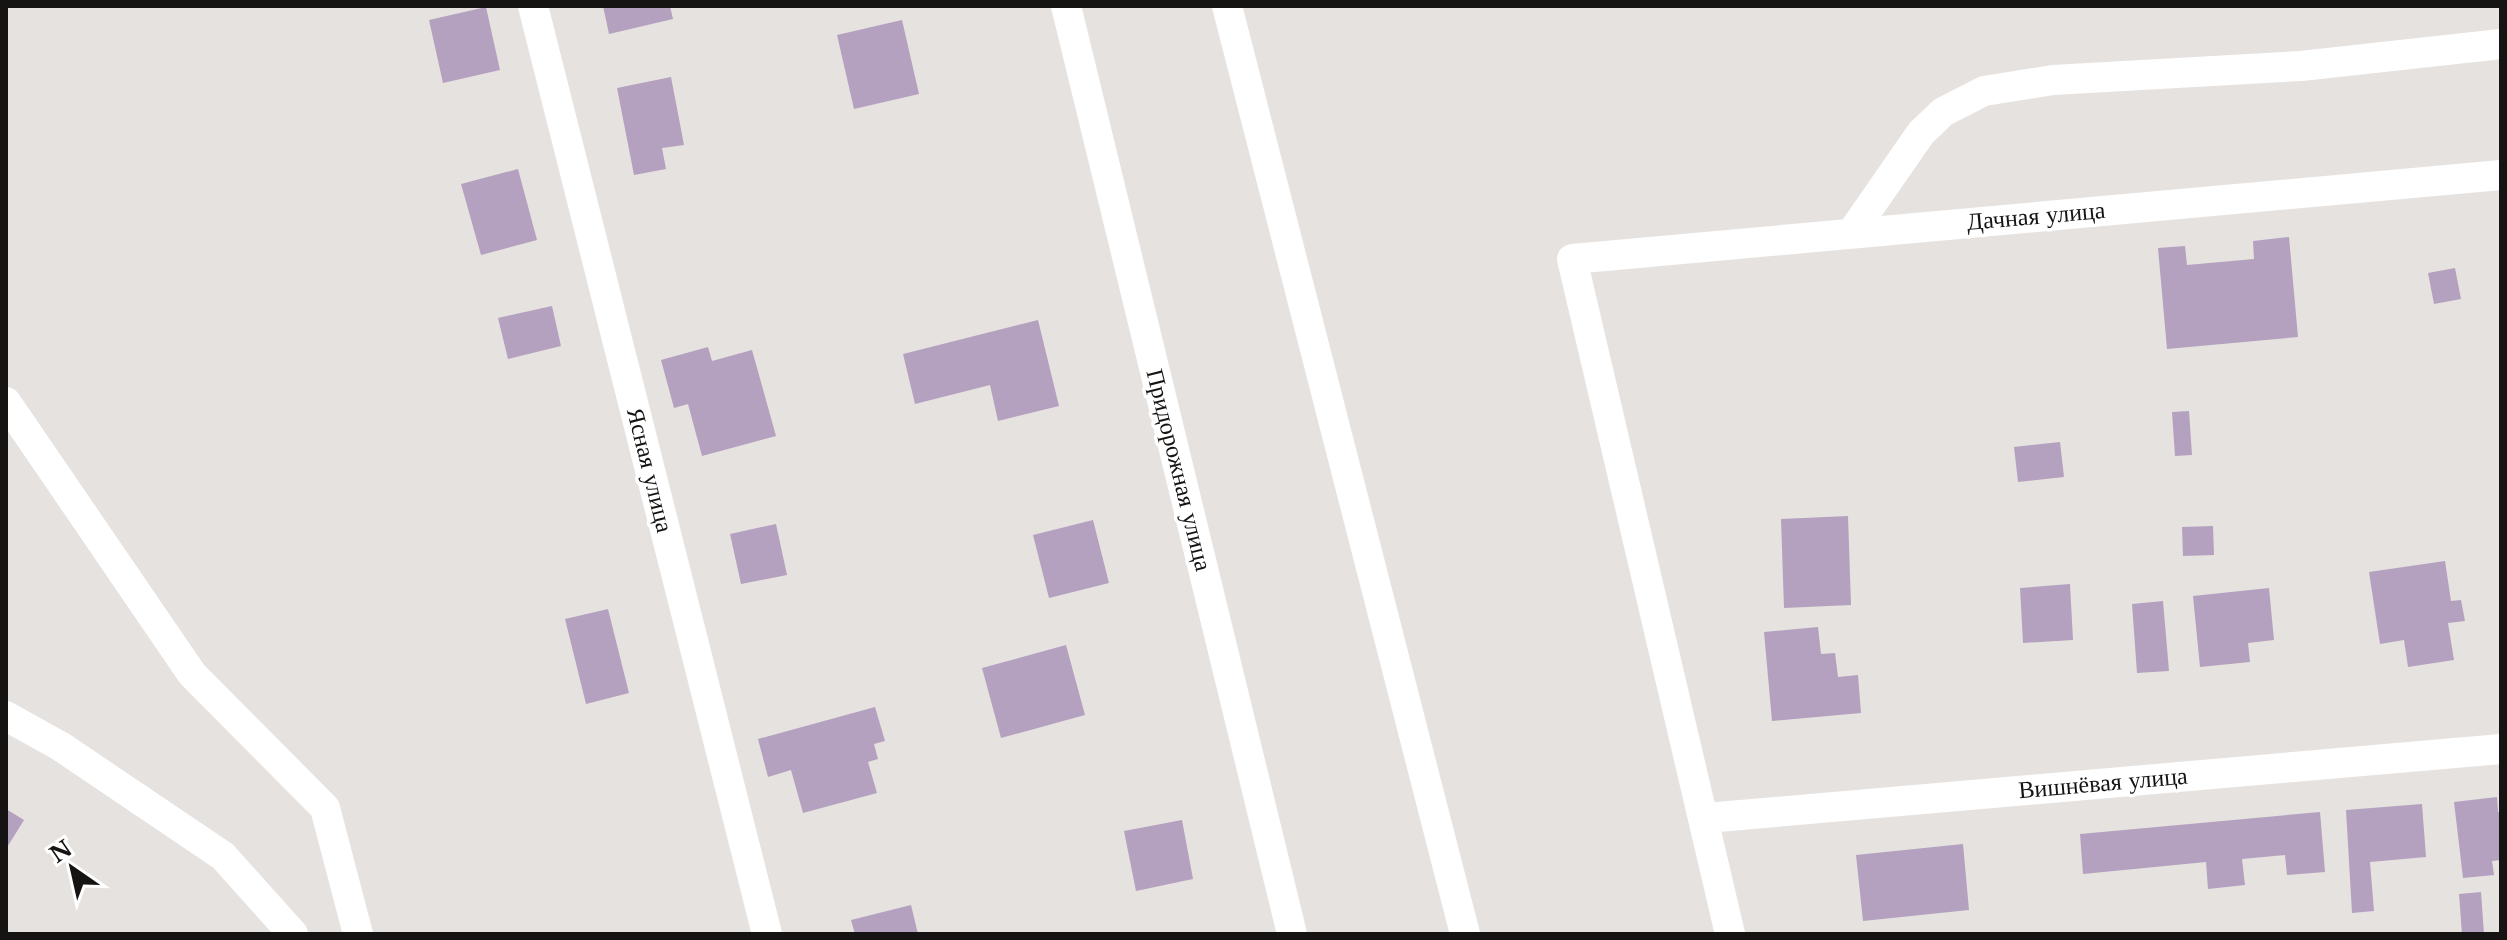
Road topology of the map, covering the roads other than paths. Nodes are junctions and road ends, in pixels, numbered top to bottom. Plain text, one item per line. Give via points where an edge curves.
1 (533, 6) edge
2 (1066, 6) edge
3 (1227, 6) edge
4 (2501, 44) edge
5 (2501, 175) edge
6 (1853, 231) junction
7 (6, 402) edge
8 (6, 716) edge
9 (2501, 749) edge
10 (1706, 818) junction
11 (293, 934) edge
12 (358, 934) edge
13 (767, 934) edge
14 (1292, 934) edge
15 (1465, 934) edge
16 (1730, 934) edge

1 - 13 street, Ясная улица
2 - 14 street, Придорожная улица
3 - 15 street
4 - 6 street via 2301,66 2053,80 1984,91 1943,112 1921,133
5 - 6 street, Дачная улица
6 - 10 street, Дачная улица via 1572,259
7 - 12 street via 192,674 325,808
8 - 11 street via 60,746 223,856
9 - 10 street, Вишнёвая улица
10 - 16 street

